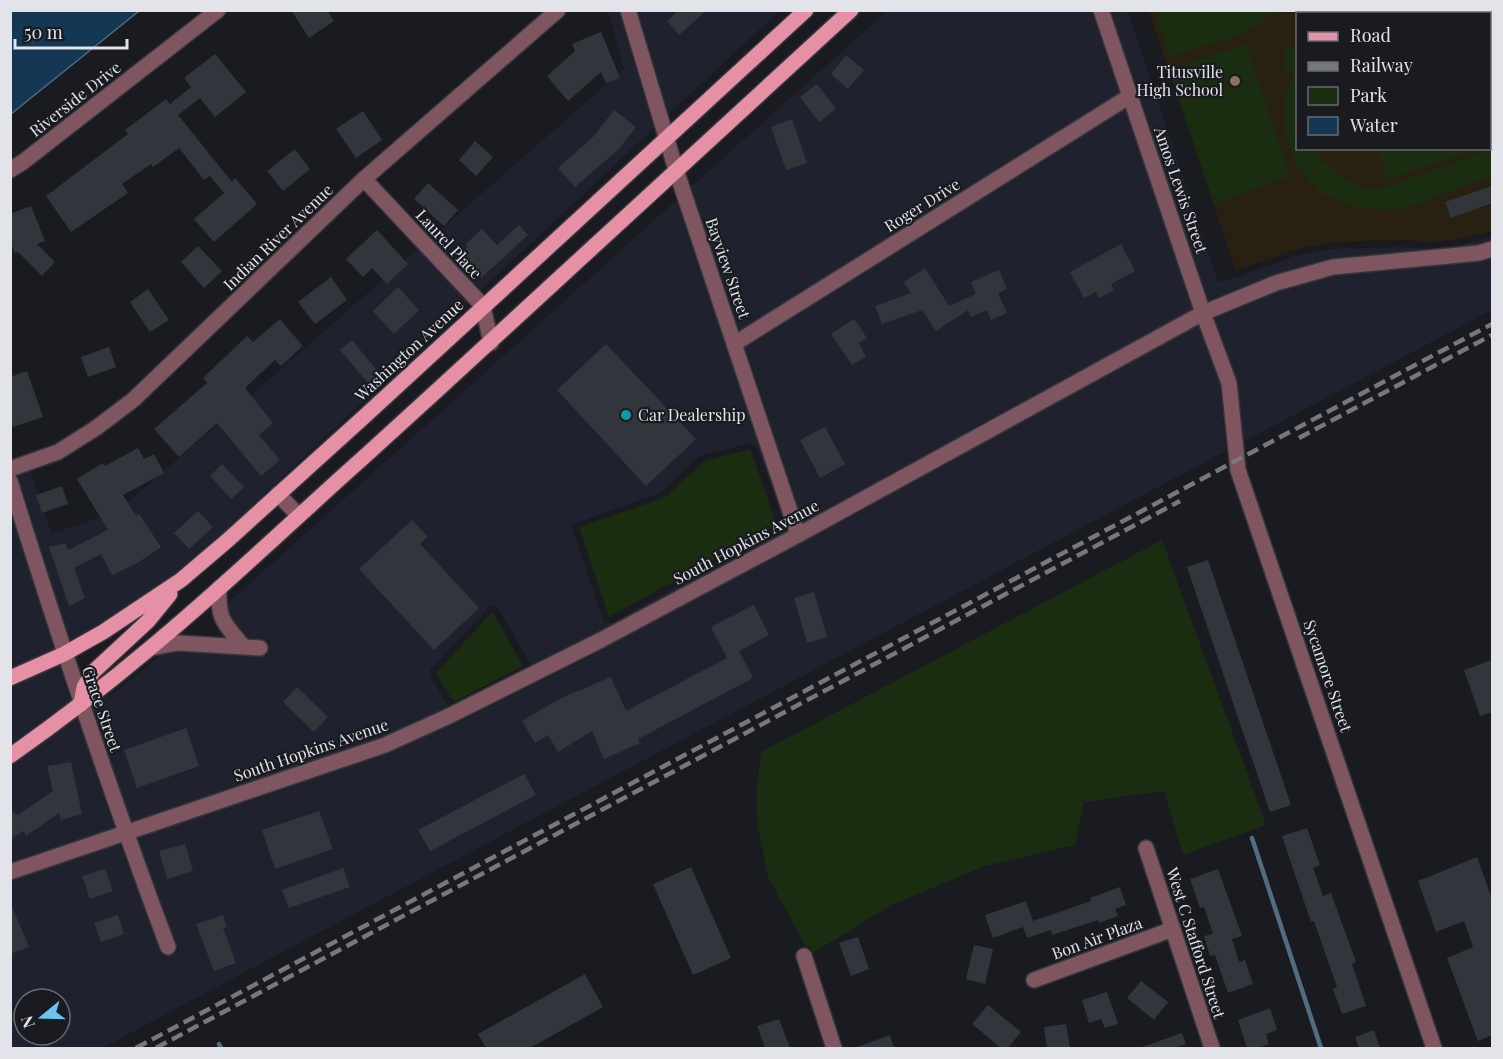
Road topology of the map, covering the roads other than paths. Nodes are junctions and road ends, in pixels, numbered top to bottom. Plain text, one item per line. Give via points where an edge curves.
1 (218, 10) edge
2 (558, 10) edge
3 (628, 10) edge
4 (806, 10) edge
5 (851, 10) edge
6 (1101, 10) edge
7 (1130, 96) junction
8 (666, 138) junction
9 (10, 170) edge
10 (676, 170) junction
11 (364, 179) junction
12 (1492, 249) edge
13 (483, 306) junction
14 (1203, 313) junction
15 (491, 343) junction
16 (734, 344) junction
17 (10, 469) edge
18 (10, 481) edge
19 (279, 494) junction
20 (299, 516) junction
21 (798, 535) junction
22 (181, 580) junction
23 (219, 588) junction
24 (243, 646) junction
25 (151, 648) junction
26 (260, 648) dead end
27 (64, 654) junction
28 (10, 678) edge
29 (81, 704) junction
30 (10, 756) edge
31 (125, 832) junction
32 (1146, 848) dead end
33 (10, 872) edge
34 (1173, 929) junction
35 (168, 947) dead end
36 (804, 956) dead end
37 (1034, 980) dead end
38 (834, 1048) edge
39 (1212, 1048) edge
40 (1434, 1048) edge

1 - 9 street, Riverside Drive
2 - 11 street, Indian River Avenue
3 - 8 street, Bayview Street
4 - 8 main road, Washington Avenue
5 - 10 main road
6 - 7 street, Amos Lewis Street
7 - 14 street, Amos Lewis Street
7 - 16 street, Roger Drive
8 - 10 street, Bayview Street
8 - 13 main road, Washington Avenue
10 - 15 main road
10 - 16 street, Bayview Street
11 - 13 street, Laurel Place
11 - 17 street, Indian River Avenue via 133,400 58,452
12 - 14 street, South Hopkins Avenue via 1333,267 1276,283
13 - 15 street
13 - 19 main road, Washington Avenue
14 - 21 street, South Hopkins Avenue
14 - 40 street, Sycamore Street via 1229,383 1238,470
15 - 20 main road
16 - 21 street, Bayview Street
18 - 27 street, Grace Street
19 - 20 street
19 - 22 main road, Washington Avenue
20 - 23 main road
21 - 31 street, South Hopkins Avenue via 540,672 385,745
22 - 27 main road, Washington Avenue
22 - 29 main road via 148,621 93,672 84,687
23 - 24 street via 221,618
23 - 25 main road
24 - 25 street via 178,643
24 - 26 street
25 - 29 main road
27 - 28 main road, Washington Avenue
27 - 29 street, Grace Street
29 - 30 main road
29 - 31 street, Grace Street
31 - 33 street, South Hopkins Avenue
31 - 35 street, Grace Street
32 - 34 street, West C Stafford Street
34 - 37 street, Bon Air Plaza
34 - 39 street, West C Stafford Street
36 - 38 street

